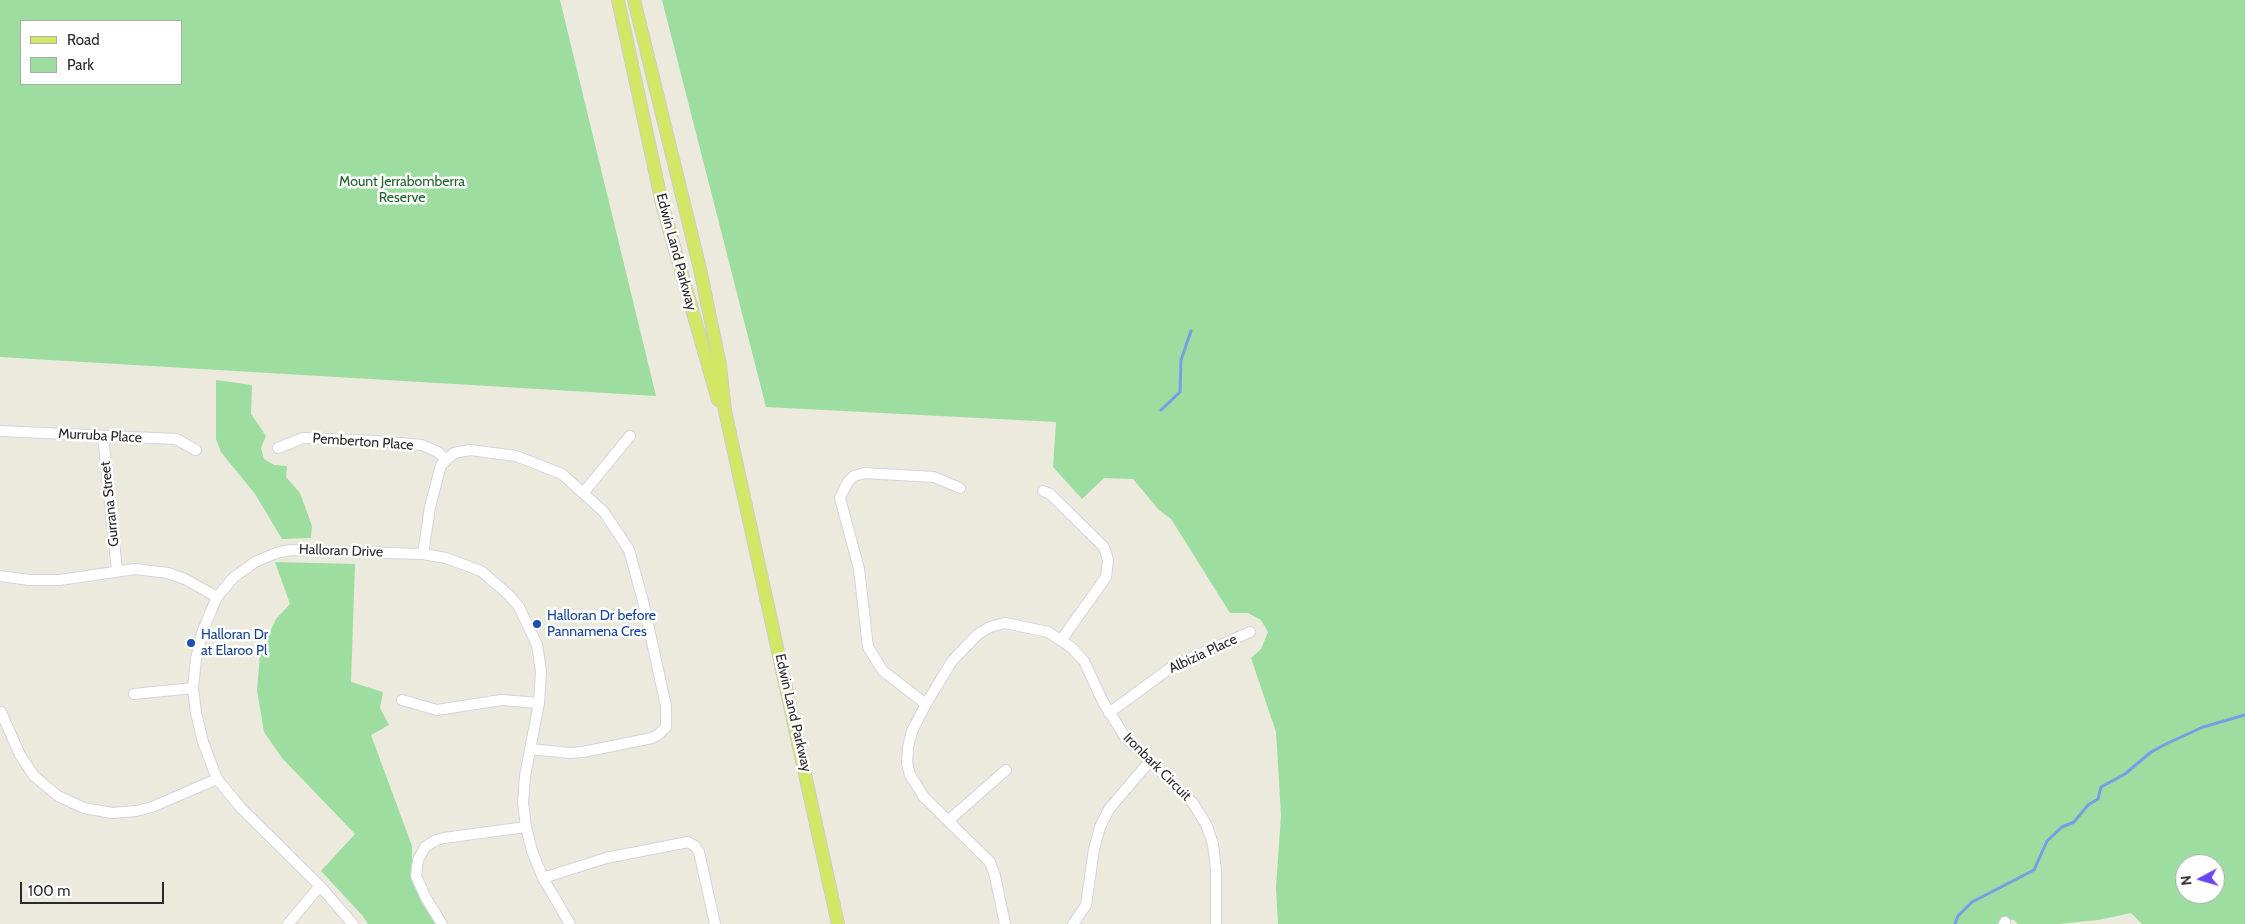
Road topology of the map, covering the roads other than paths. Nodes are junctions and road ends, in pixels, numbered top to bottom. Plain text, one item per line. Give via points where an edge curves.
1 (618, 0) edge
2 (634, 0) edge
3 (0, 431) edge
4 (103, 436) junction
5 (630, 436) dead end
6 (278, 448) dead end
7 (196, 450) dead end
8 (445, 459) junction
9 (960, 488) dead end
10 (1043, 491) dead end
11 (584, 492) junction
12 (745, 502) junction
13 (423, 554) junction
14 (117, 571) junction
15 (0, 576) edge
16 (217, 597) junction
17 (1250, 632) dead end
18 (1062, 639) junction
19 (193, 688) junction
20 (134, 694) dead end
21 (402, 700) dead end
22 (539, 703) junction
23 (926, 704) junction
24 (1, 712) edge
25 (1109, 713) junction
26 (530, 749) junction
27 (1150, 761) junction
28 (1006, 770) dead end
29 (217, 779) junction
30 (949, 820) junction
31 (526, 827) junction
32 (543, 878) junction
33 (320, 886) junction
34 (288, 924) edge
35 (353, 924) edge
36 (442, 924) edge
37 (570, 924) edge
38 (715, 924) edge
39 (838, 924) edge
40 (1004, 924) edge
41 (1073, 924) edge
42 (1216, 924) edge

1 - 12 main road, Edwin Land Parkway via 663,208
2 - 12 main road, Edwin Land Parkway via 700,269
3 - 4 street, Murruba Place
4 - 7 street, Murruba Place via 176,440
4 - 14 street, Gurrana Street
5 - 11 street
6 - 8 street, Pemberton Place via 303,438 377,441 422,445
8 - 11 street via 470,450 516,456 562,474
8 - 13 street via 430,507
9 - 23 street via 934,477 864,473 847,483 840,498 857,558 868,647 883,671
10 - 18 street via 1050,494 1104,547 1108,560 1106,577
11 - 26 street via 613,523 629,550 666,706 667,724 652,738 582,752
12 - 39 main road, Edwin Land Parkway
13 - 16 street, Halloran Drive via 291,550 244,569
13 - 22 street, Halloran Drive via 462,562 481,571 510,595 528,623 540,659
14 - 15 street via 60,580
14 - 16 street via 135,569 168,573
16 - 19 street, Halloran Drive via 198,652
17 - 25 street, Albizia Place via 1173,666
18 - 23 street, Ironbark Circuit via 1028,627 1005,624 990,627 962,648 941,676
18 - 25 street, Ironbark Circuit via 1084,661
19 - 20 street
19 - 29 street, Halloran Drive via 203,742
21 - 22 street via 437,710 501,700
22 - 26 street, Halloran Drive
23 - 30 street, Ironbark Circuit via 912,732 907,763 916,786
24 - 29 street via 20,755 34,776 58,796 84,808 112,813 136,811
25 - 27 street, Ironbark Circuit via 1125,737
26 - 31 street, Halloran Drive via 524,776
27 - 41 street via 1109,808 1100,827 1086,905
27 - 42 street, Ironbark Circuit via 1188,796 1208,829 1216,870
28 - 30 street
29 - 33 street, Halloran Drive via 241,808
30 - 40 street, Ironbark Circuit via 990,862
31 - 32 street, Halloran Drive
31 - 36 street via 444,838 426,847 418,860 416,876
32 - 37 street, Halloran Drive
32 - 38 street via 606,858 688,842 699,852
33 - 34 street
33 - 35 street, Halloran Drive

